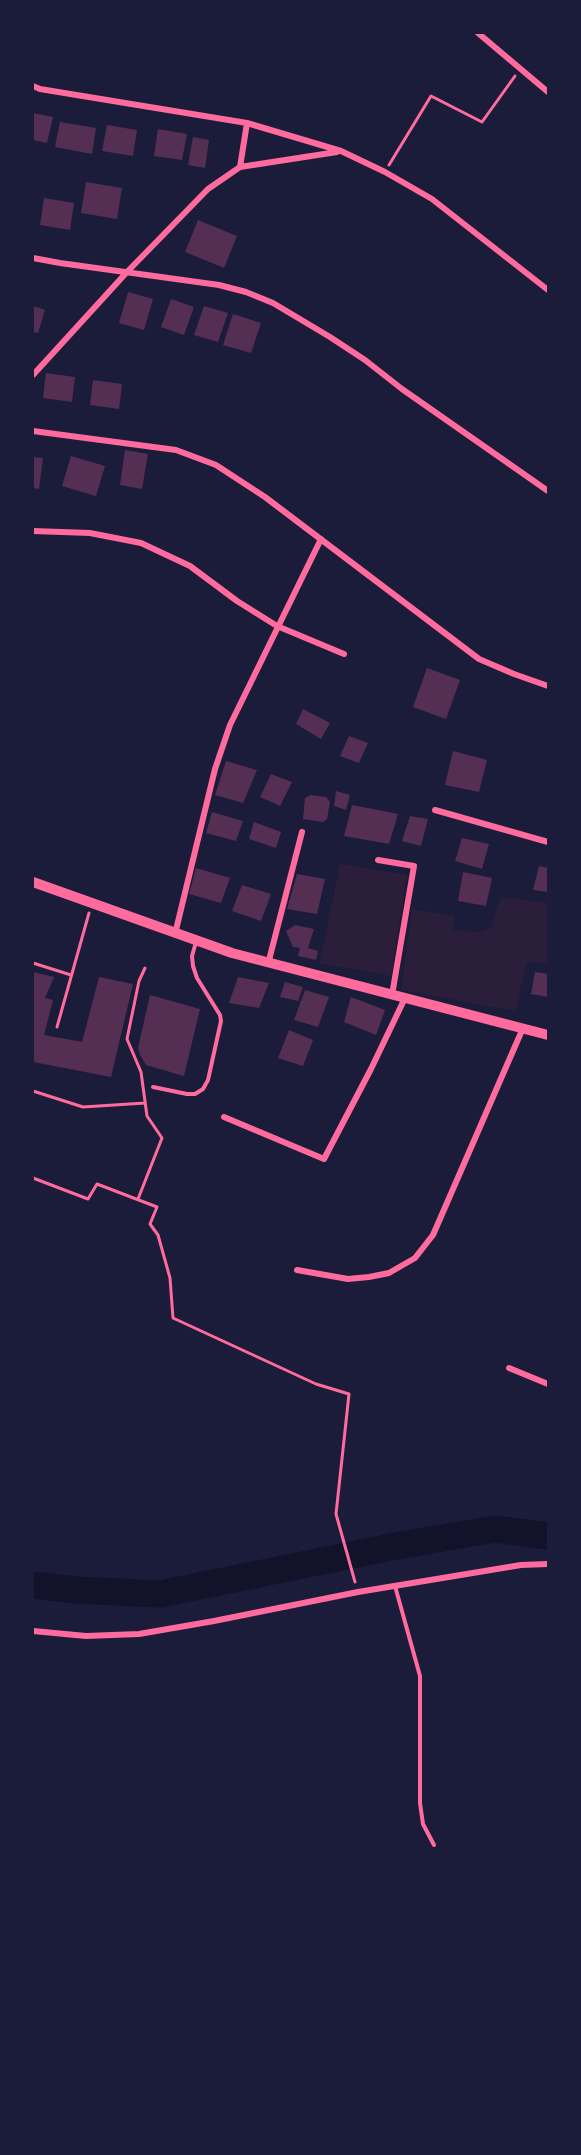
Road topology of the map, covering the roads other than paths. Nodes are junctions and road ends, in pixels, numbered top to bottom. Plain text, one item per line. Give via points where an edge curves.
1 (478, 33) edge
2 (33, 86) edge
3 (548, 92) edge
4 (247, 123) junction
5 (341, 151) junction
6 (240, 167) junction
7 (33, 258) edge
8 (127, 272) junction
9 (548, 290) edge
10 (33, 375) edge
11 (33, 431) edge
12 (548, 491) edge
13 (33, 531) edge
14 (321, 539) junction
15 (277, 626) junction
16 (344, 654) dead end
17 (548, 686) edge
18 (435, 810) dead end
19 (302, 832) dead end
20 (548, 842) edge
21 (378, 860) dead end
22 (33, 882) edge
23 (175, 934) junction
24 (196, 942) junction
25 (268, 964) junction
26 (392, 995) junction
27 (405, 998) junction
28 (523, 1028) junction
29 (548, 1035) edge
30 (153, 1087) dead end
31 (224, 1117) dead end
32 (297, 1270) dead end
33 (509, 1368) dead end
34 (548, 1384) edge
35 (548, 1564) edge
36 (395, 1586) junction
37 (33, 1631) edge
38 (434, 1845) dead end

1 - 3 street
2 - 4 street
4 - 5 street
4 - 6 street
5 - 6 street
5 - 9 street via 432,199
6 - 8 street via 208,189
7 - 8 street
8 - 10 street
8 - 12 street via 219,285 273,303 365,360
11 - 14 street via 176,450 201,458 230,472
13 - 15 street via 90,533 141,543 190,566
14 - 15 street
14 - 17 street via 479,659
15 - 16 street
15 - 23 street via 230,725 215,769
18 - 20 street
19 - 25 street
21 - 26 street via 414,866
22 - 23 street
23 - 24 street
24 - 25 street
24 - 30 lane via 193,966 220,1021 208,1080 195,1094
25 - 26 street
26 - 27 street
27 - 28 street
27 - 31 street via 324,1159
28 - 29 street
28 - 32 street via 433,1235 415,1258 389,1273 369,1277 348,1279
33 - 34 street
35 - 36 street
36 - 37 street via 140,1634 86,1636
36 - 38 lane via 420,1676 420,1803 423,1824

